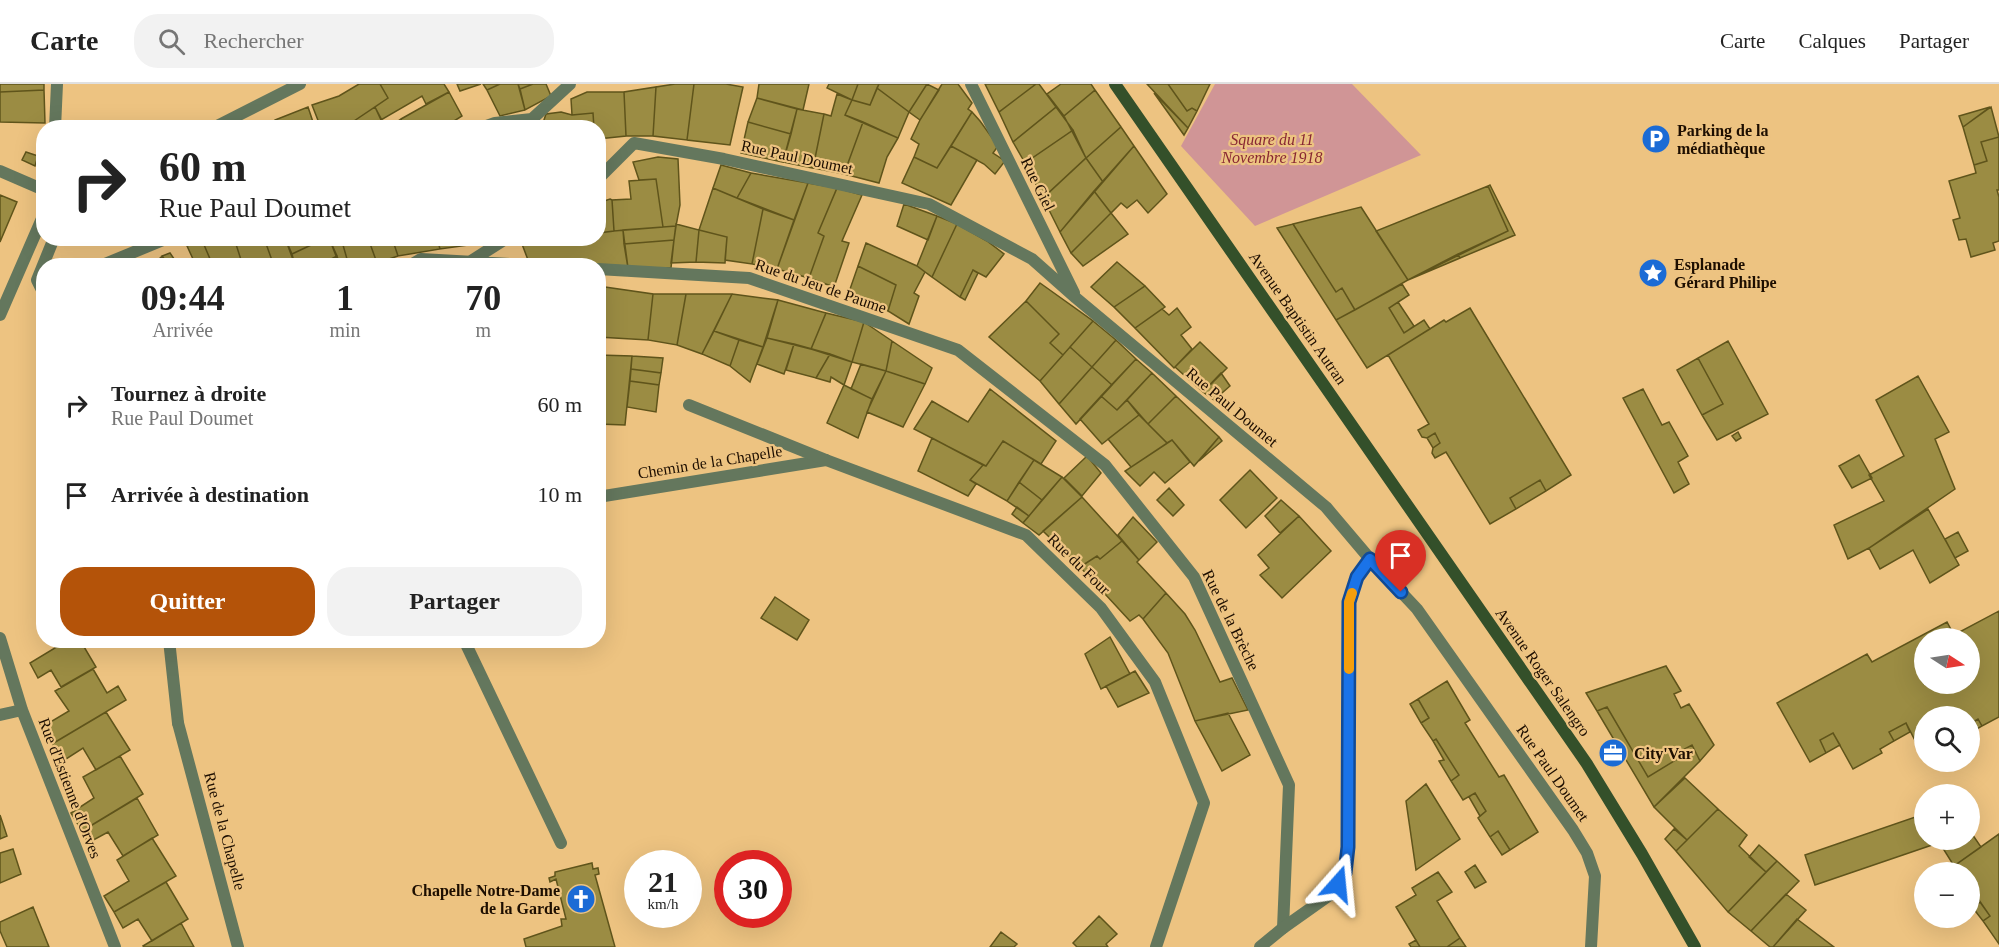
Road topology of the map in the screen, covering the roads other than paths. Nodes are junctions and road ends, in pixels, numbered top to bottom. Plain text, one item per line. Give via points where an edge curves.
1 (57, 84) edge
2 (300, 84) edge
3 (570, 84) edge
4 (971, 84) edge
5 (1115, 84) edge
6 (55, 120) edge
7 (229, 120) edge
8 (523, 120) edge
9 (0, 171) edge
10 (606, 171) edge
11 (36, 187) edge
12 (36, 232) edge
13 (149, 246) edge
14 (494, 246) edge
15 (119, 258) edge
16 (476, 258) edge
17 (606, 269) edge
18 (1076, 298) junction
19 (0, 315) edge
20 (958, 350) joint
21 (689, 405) dead end
22 (826, 460) junction
23 (606, 496) edge
24 (1370, 559) junction
25 (1454, 572) joint
26 (0, 638) edge
27 (170, 648) edge
28 (468, 648) edge
29 (22, 710) junction
30 (0, 715) edge
31 (561, 843) dead end
32 (1283, 928) junction
33 (115, 947) edge
34 (238, 947) edge
35 (1155, 947) edge
36 (1260, 947) edge
37 (1591, 947) edge
38 (1695, 947) edge

1 - 6 street
2 - 7 street
3 - 8 street via 532,119
4 - 18 street, Rue Giel
5 - 25 street, Avenue Baptistin Autran
9 - 11 street
10 - 18 street, Rue Paul Doumet via 634,143 929,204 1032,259
12 - 19 street
13 - 15 street
14 - 16 street
17 - 20 street, Rue du Jeu de Paume via 749,278
18 - 24 street, Rue Paul Doumet via 1326,507
20 - 32 street, Rue de la Brèche via 1106,465 1194,577 1289,785
21 - 22 street, Rue du Four
22 - 23 street, Chemin de la Chapelle
22 - 35 street, Rue du Four via 1026,535 1101,608 1155,682 1204,803
24 - 32 street via 1357,577 1349,602 1345,873 1331,894
24 - 37 street, Rue Paul Doumet via 1417,609 1587,853 1595,876
25 - 38 street, Avenue Roger Salengro via 1587,764
26 - 29 street, Rue d'Estienne d'Orves
27 - 34 street, Rue de la Chapelle via 178,723
28 - 31 street
29 - 30 street
29 - 33 street, Rue d'Estienne d'Orves
32 - 36 street

